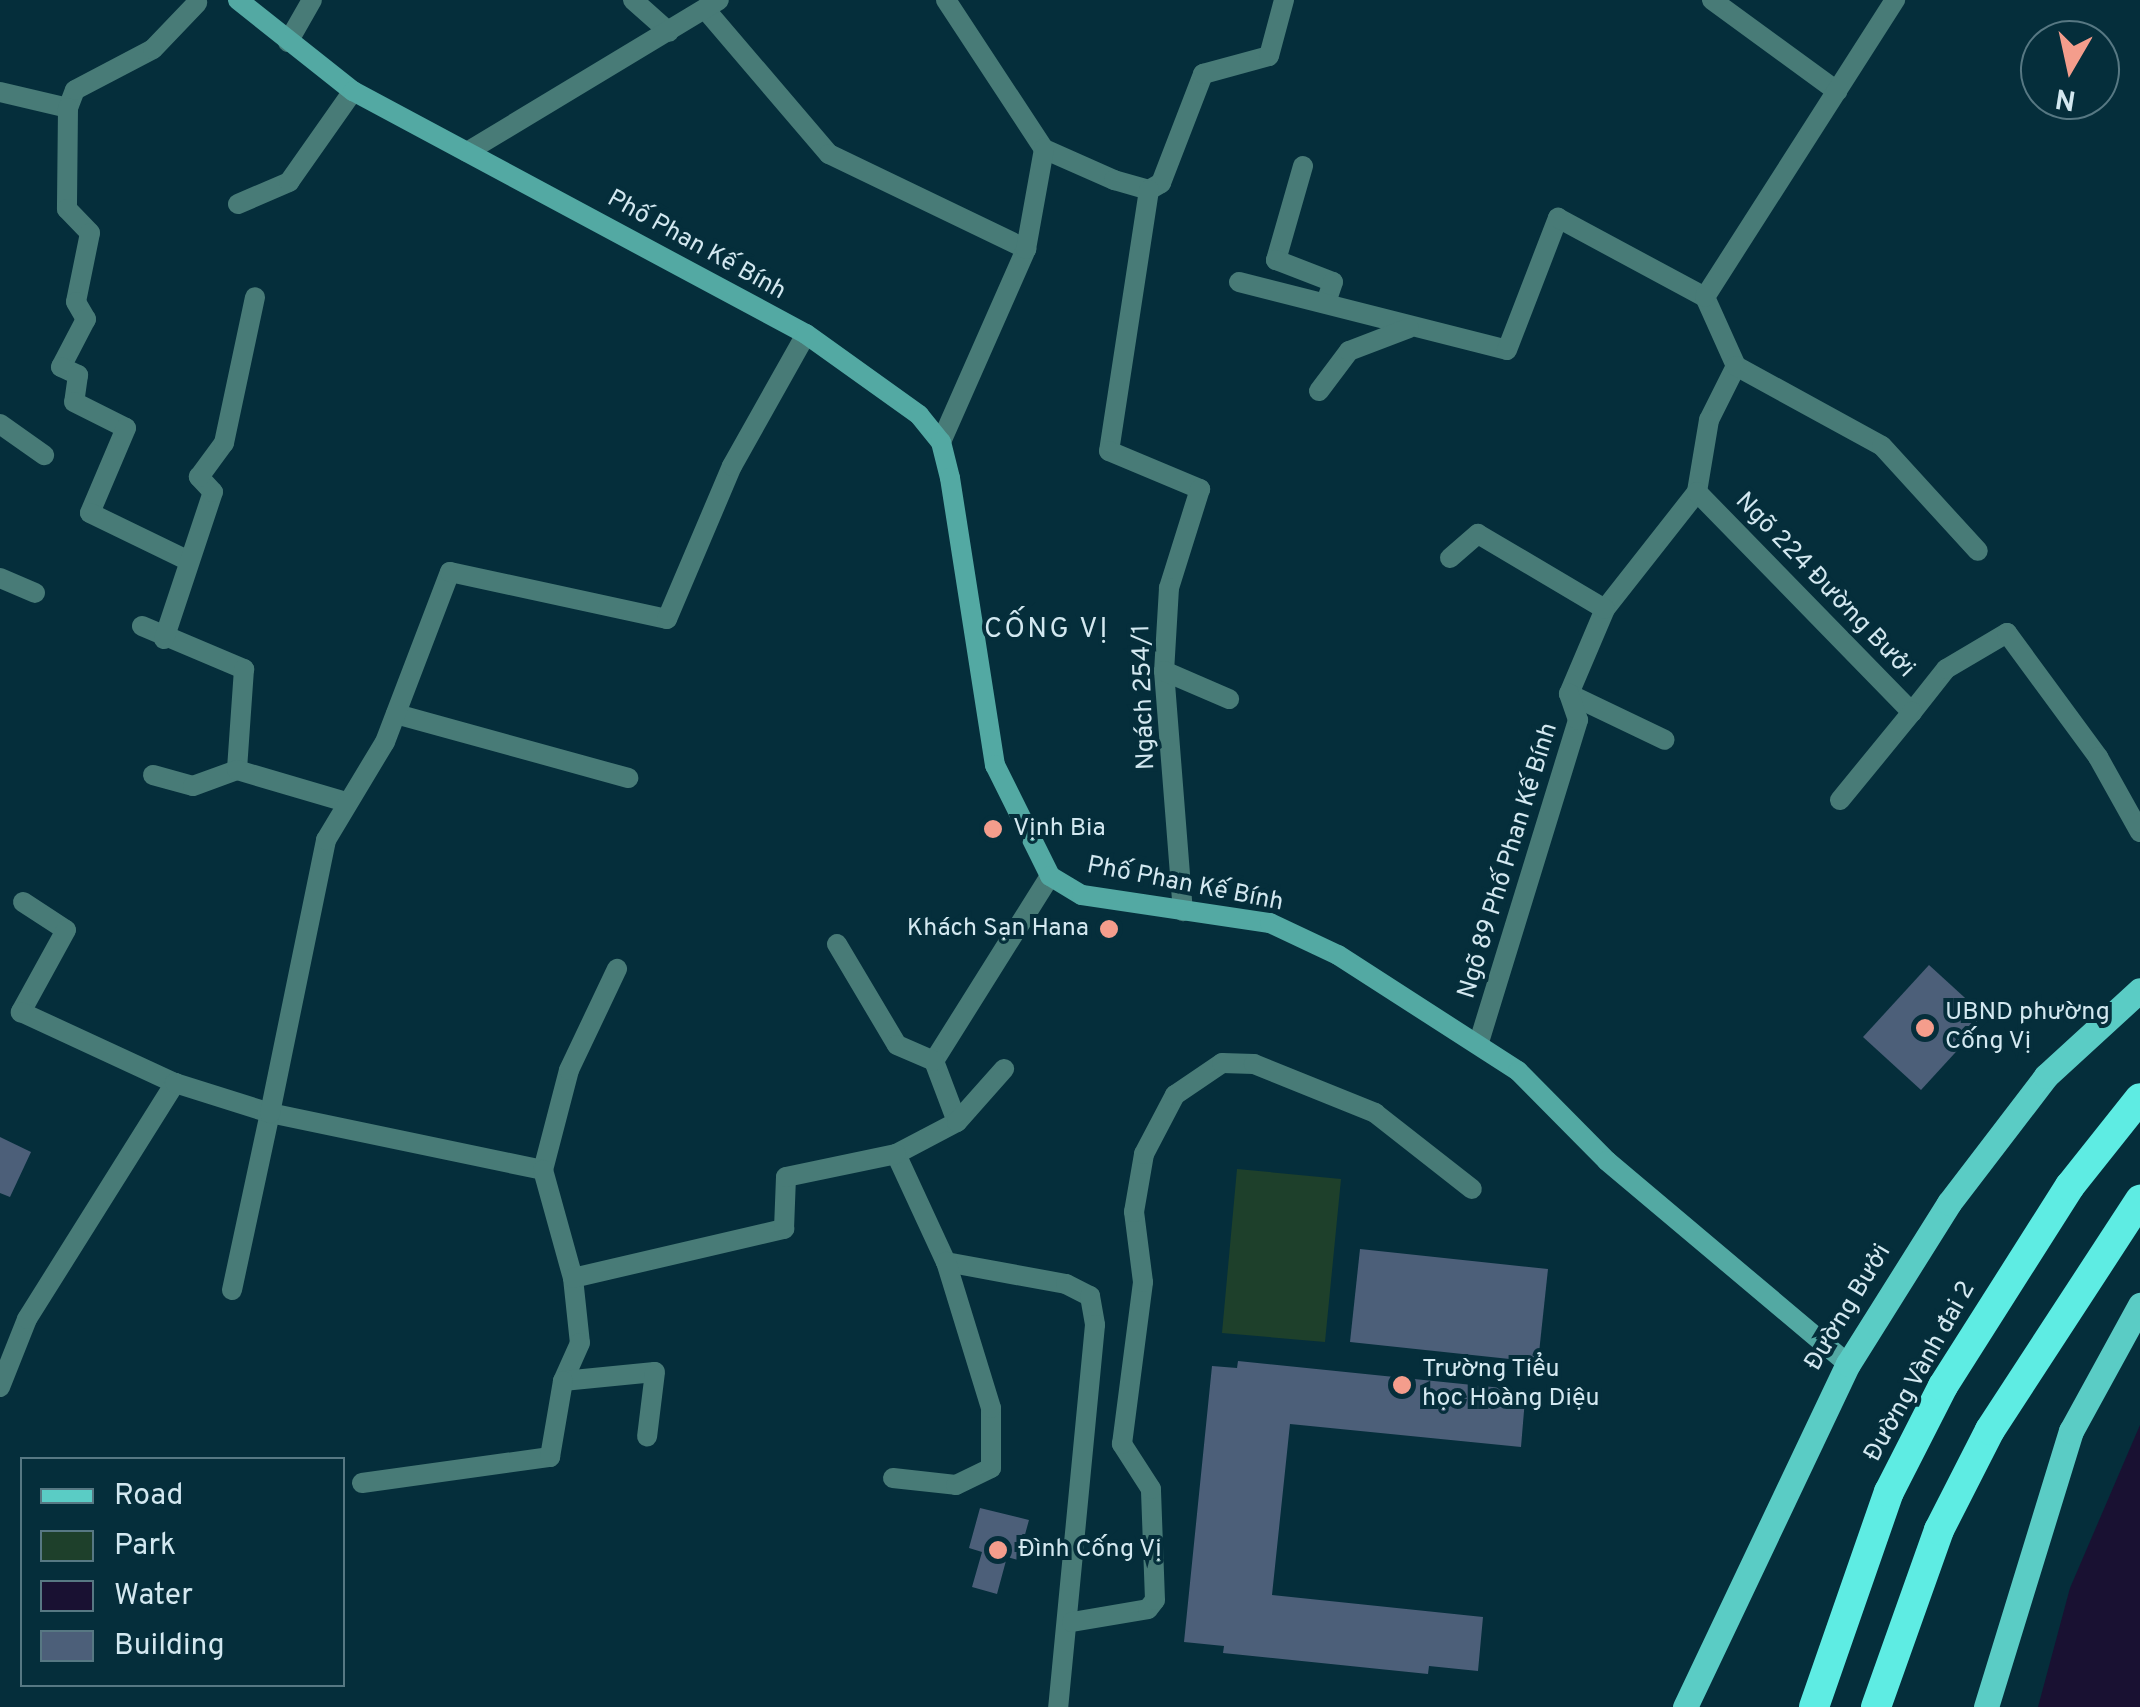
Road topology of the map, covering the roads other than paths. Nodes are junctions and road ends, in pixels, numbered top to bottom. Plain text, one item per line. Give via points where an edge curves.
1 (238, 0) edge
2 (312, 0) edge
3 (633, 0) edge
4 (946, 0) edge
5 (1284, 0) edge
6 (1712, 0) edge
7 (1895, 0) edge
8 (197, 4) dead end
9 (712, 4) edge
10 (668, 32) junction
11 (288, 42) junction
12 (353, 91) junction
13 (1837, 91) junction
14 (0, 92) edge
15 (68, 108) junction
16 (1044, 149) junction
17 (467, 152) junction
18 (1303, 166) dead end
19 (1149, 190) junction
20 (238, 204) dead end
21 (1026, 249) junction
22 (1239, 282) dead end
23 (255, 297) dead end
24 (1705, 297) junction
25 (1327, 300) junction
26 (1409, 328) junction
27 (806, 334) junction
28 (1736, 366) junction
29 (1319, 391) dead end
30 (0, 424) edge
31 (941, 442) junction
32 (44, 455) dead end
33 (1696, 492) junction
34 (1978, 551) dead end
35 (1450, 558) dead end
36 (188, 561) junction
37 (0, 578) edge
38 (35, 593) dead end
39 (1605, 609) junction
40 (142, 626) dead end
41 (164, 640) junction
42 (1164, 671) junction
43 (1569, 694) junction
44 (1229, 699) dead end
45 (1912, 712) junction
46 (396, 714) junction
47 (1665, 740) dead end
48 (237, 770) junction
49 (154, 774) dead end
50 (628, 778) dead end
51 (1840, 800) dead end
52 (346, 802) junction
53 (2140, 832) edge
54 (1050, 876) junction
55 (24, 902) dead end
56 (1182, 911) junction
57 (837, 944) dead end
58 (617, 970) dead end
59 (2140, 990) edge
60 (1479, 1042) junction
61 (934, 1061) junction
62 (1004, 1069) dead end
63 (175, 1083) junction
64 (2140, 1098) edge
65 (270, 1113) junction
66 (957, 1122) junction
67 (896, 1154) junction
68 (543, 1170) junction
69 (1472, 1189) dead end
70 (2140, 1200) edge
71 (946, 1262) junction
72 (572, 1278) junction
73 (232, 1290) dead end
74 (2140, 1305) edge
75 (1848, 1364) junction
76 (563, 1381) junction
77 (0, 1387) edge
78 (647, 1438) dead end
79 (893, 1478) dead end
80 (362, 1484) dead end
81 (1072, 1622) junction
82 (1058, 1707) edge
83 (1686, 1707) edge
84 (1814, 1707) edge
85 (1876, 1707) edge
86 (1986, 1707) edge

1 - 11 street, Phố Phan Kế Bính
2 - 11 lane
3 - 10 lane
4 - 16 lane
5 - 19 lane via 1269,56 1203,74 1161,183
6 - 13 lane
7 - 13 lane
8 - 15 lane via 153,49 75,90
9 - 10 lane
9 - 21 lane via 829,154
10 - 17 lane
11 - 12 street, Phố Phan Kế Bính
12 - 17 street, Phố Phan Kế Bính
12 - 20 lane via 289,182
13 - 24 lane
14 - 15 lane
15 - 36 lane via 67,209 90,233 76,302 86,319 61,368 78,374 74,402 126,428 90,513
16 - 19 lane
16 - 21 lane
17 - 27 street, Phố Phan Kế Bính
18 - 25 lane via 1276,260 1334,282
19 - 42 lane, Ngách 254/1 via 1110,451 1200,489 1169,588
21 - 31 lane
22 - 25 lane
23 - 36 lane via 224,442 199,477 213,492
24 - 26 lane via 1558,218 1507,350
24 - 28 lane
25 - 26 lane
26 - 29 lane via 1349,351
27 - 31 street, Phố Phan Kế Bính via 895,395
27 - 46 lane via 732,466 667,619 450,572
28 - 33 lane via 1709,420
28 - 34 lane via 1882,446
30 - 32 lane
31 - 54 street, Phố Phan Kế Bính via 995,765
33 - 39 lane
33 - 45 lane, Ngõ 224 Đường Bưởi
35 - 39 lane via 1478,534
36 - 41 lane
37 - 38 lane
39 - 43 lane
40 - 41 lane
41 - 48 lane via 244,669
42 - 44 lane
42 - 56 lane, Ngách 254/1
43 - 47 lane
43 - 60 lane, Ngõ 89 Phố Phan Kế Bính via 1578,720
45 - 51 lane
45 - 53 lane, Ngõ 224 Đường Bưởi via 1946,669 2006,633 2098,758
46 - 50 lane
46 - 52 lane
48 - 49 lane via 193,786
48 - 52 lane
52 - 65 lane via 326,840
54 - 56 street, Phố Phan Kế Bính via 1082,895
54 - 61 lane
55 - 63 lane via 66,930 20,1012
56 - 60 street, Phố Phan Kế Bính via 1270,922
57 - 61 lane via 897,1044
58 - 68 lane via 569,1070
59 - 75 main road, Đường Bưởi via 2004,1124
60 - 75 street, Phố Phan Kế Bính
61 - 66 lane
62 - 66 lane
63 - 65 lane
63 - 77 lane via 28,1319
64 - 84 highway, Đường Vành đai 2 via 2070,1186 1943,1386 1889,1492
65 - 68 lane
65 - 73 lane
66 - 67 lane
67 - 71 lane
67 - 72 lane via 786,1178 784,1229
68 - 72 lane
69 - 81 lane via 1375,1113 1254,1064 1222,1064 1175,1095 1144,1154 1134,1212 1143,1282 1122,1444 1151,1489 1156,1600
70 - 85 highway via 1990,1430 1939,1530
71 - 79 lane via 991,1408 991,1468 956,1485
71 - 81 lane via 1066,1284 1090,1296 1095,1325
72 - 76 lane via 580,1342
74 - 86 main road via 2071,1431
75 - 83 main road, Đường Bưởi
76 - 78 lane via 655,1372
76 - 80 lane via 550,1457 509,1468
81 - 82 lane

